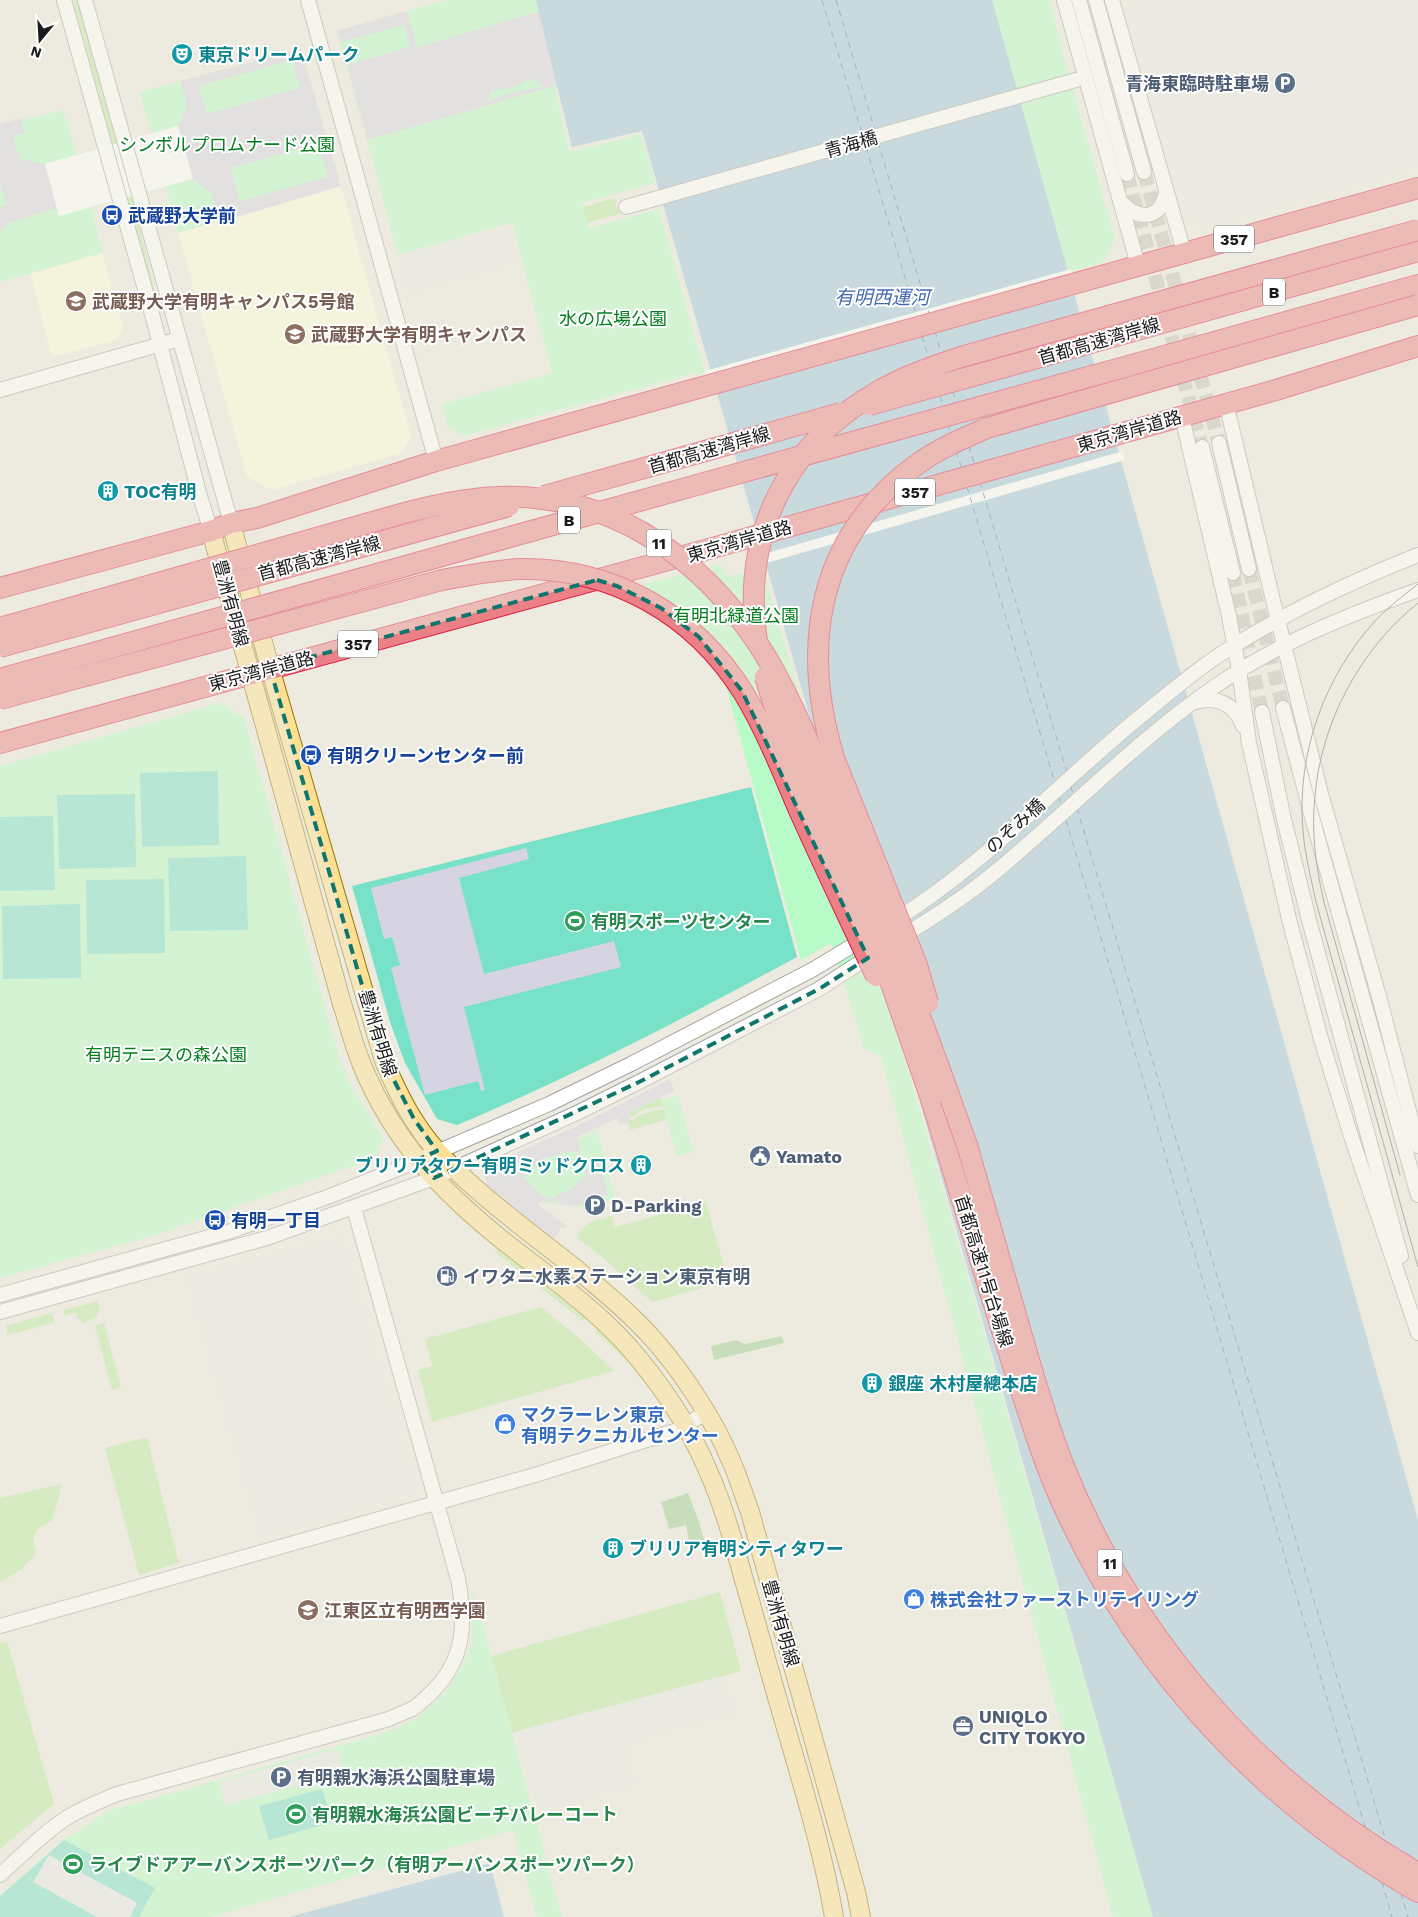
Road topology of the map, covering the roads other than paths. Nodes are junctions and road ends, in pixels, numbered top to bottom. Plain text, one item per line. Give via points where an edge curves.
1 (64, 0) edge
2 (85, 0) edge
3 (308, 0) edge
4 (1064, 0) edge
5 (1079, 0) edge
6 (1096, 0) edge
7 (1112, 0) edge
8 (1076, 80) dead end
9 (1144, 172) tunnel mouth
10 (1127, 174) tunnel mouth
11 (1418, 189) edge
12 (1166, 191) junction
13 (1120, 201) junction
14 (626, 207) dead end
15 (1418, 230) edge
16 (1418, 251) edge
17 (1184, 252) junction
18 (1138, 265) junction
19 (1418, 285) edge
20 (1418, 306) edge
21 (179, 339) junction
22 (160, 345) junction
23 (1418, 346) edge
24 (0, 390) edge
25 (1226, 403) junction
26 (1182, 417) junction
27 (1219, 443) tunnel mouth
28 (1202, 447) tunnel mouth
29 (436, 461) junction
30 (231, 524) junction
31 (211, 530) junction
32 (1418, 555) edge
33 (1249, 569) tunnel mouth
34 (1233, 573) tunnel mouth
35 (0, 588) edge
36 (1418, 590) edge
37 (1278, 621) junction
38 (0, 628) edge
39 (1235, 645) junction
40 (1285, 645) junction
41 (0, 647) edge
42 (270, 668) junction
43 (1239, 670) junction
44 (251, 674) junction
45 (0, 679) edge
46 (1212, 694) junction
47 (0, 698) edge
48 (1283, 708) tunnel mouth
49 (1262, 712) tunnel mouth
50 (1249, 743) junction
51 (0, 744) edge
52 (1348, 945) junction
53 (932, 1098) junction
54 (967, 1145) junction
55 (1418, 1146) edge
56 (437, 1151) junction
57 (417, 1160) junction
58 (1418, 1161) edge
59 (456, 1170) junction
60 (434, 1178) junction
61 (1418, 1195) edge
62 (354, 1208) junction
63 (1388, 1230) junction
64 (0, 1295) edge
65 (0, 1312) edge
66 (1418, 1320) edge
67 (1418, 1333) edge
68 (706, 1413) junction
69 (686, 1426) junction
70 (438, 1503) junction
71 (0, 1626) edge
72 (1418, 1873) edge
73 (0, 1874) edge
74 (1418, 1892) edge
75 (834, 1917) edge
76 (861, 1917) edge

1 - 22 street
2 - 21 street
3 - 29 street
4 - 13 street
5 - 10 street
6 - 9 street
7 - 12 street
8 - 14 street, 青海橋
11 - 17 highway, 357
12 - 13 street via 1158,210 1149,215 1129,212
12 - 17 street
13 - 18 street
15 - 53 highway, 11, bridge via 964,356 915,373 878,391 841,416 811,444 788,475 770,512 758,549 754,625 762,666 776,711 880,952
16 - 41 highway, 首都高速湾岸線 / B, bridge
17 - 18 highway, 357
18 - 29 highway, 357
19 - 45 highway, 首都高速湾岸線 / B, bridge
20 - 54 highway, 11, bridge via 987,428 939,450 901,477 870,508 847,542 830,580 819,622 817,671 825,725 842,781 917,965
21 - 22 street
21 - 30 street
22 - 24 street
22 - 31 street
23 - 25 highway, 東京湾岸道路 / 357
25 - 26 highway, 東京湾岸道路 / 357
25 - 37 street
26 - 39 street
26 - 42 highway, 東京湾岸道路 / 357, bridge
27 - 33 street
28 - 34 street
29 - 30 highway, 357
30 - 31 highway, 357
30 - 42 main road, 豊洲有明線
31 - 35 highway, 357
31 - 44 main road, 豊洲有明線
32 - 37 street, のぞみ橋 via 1342,588
36 - 40 street, のぞみ橋 via 1338,620
37 - 39 street, のぞみ橋
37 - 40 street
38 - 54 highway, 11, bridge via 453,502 542,498 587,508 640,531 706,579 748,630 776,676 823,777 903,972
39 - 43 street
39 - 56 street, のぞみ橋, bridge via 1128,727 1000,840 904,914 812,970 639,1059 549,1104
40 - 43 street, のぞみ橋
40 - 55 street
42 - 44 highway, 東京湾岸道路 / 357
42 - 56 main road, 豊洲有明線 via 384,1062 404,1104
43 - 46 street, のぞみ橋
43 - 50 street
44 - 51 highway, 東京湾岸道路 / 357
44 - 57 main road, 豊洲有明線 via 339,995 362,1065 396,1131
46 - 50 street via 1237,713
46 - 59 street, のぞみ橋, bridge via 1193,703 1157,731 994,873 944,911 819,988 579,1112
47 - 53 highway, 11, bridge via 442,580 495,571 544,570 617,586 661,608 699,636 742,691 757,716
48 - 52 street
49 - 63 street via 1309,920
50 - 63 street via 1284,901 1321,1038
52 - 58 street
52 - 61 street
53 - 74 highway, 首都高速11号台場線 / 11 via 982,1267 1049,1470 1068,1516 1114,1601 1171,1682 1249,1767 1330,1836
54 - 72 highway, 首都高速11号台場線 / 11 via 1047,1421 1083,1509 1132,1600 1159,1642 1205,1699 1260,1757 1368,1844
56 - 57 street, のぞみ橋
56 - 59 main road, 豊洲有明線
57 - 60 main road, 豊洲有明線
57 - 64 street, のぞみ橋 via 334,1195 231,1231
59 - 60 street, のぞみ橋
59 - 68 main road, 豊洲有明線 via 642,1327 669,1357
60 - 62 street, のぞみ橋
60 - 69 main road, 豊洲有明線 via 474,1217 614,1331 658,1384
62 - 65 street, のぞみ橋 via 267,1238
62 - 70 street
63 - 66 street
63 - 67 street
68 - 69 street
68 - 76 main road, 豊洲有明線 via 732,1461 750,1512
69 - 70 street
69 - 75 main road, 豊洲有明線 via 728,1521 812,1820
70 - 71 street
70 - 73 street via 458,1579 464,1626 453,1664 442,1682 414,1708 389,1719 108,1797 68,1817

